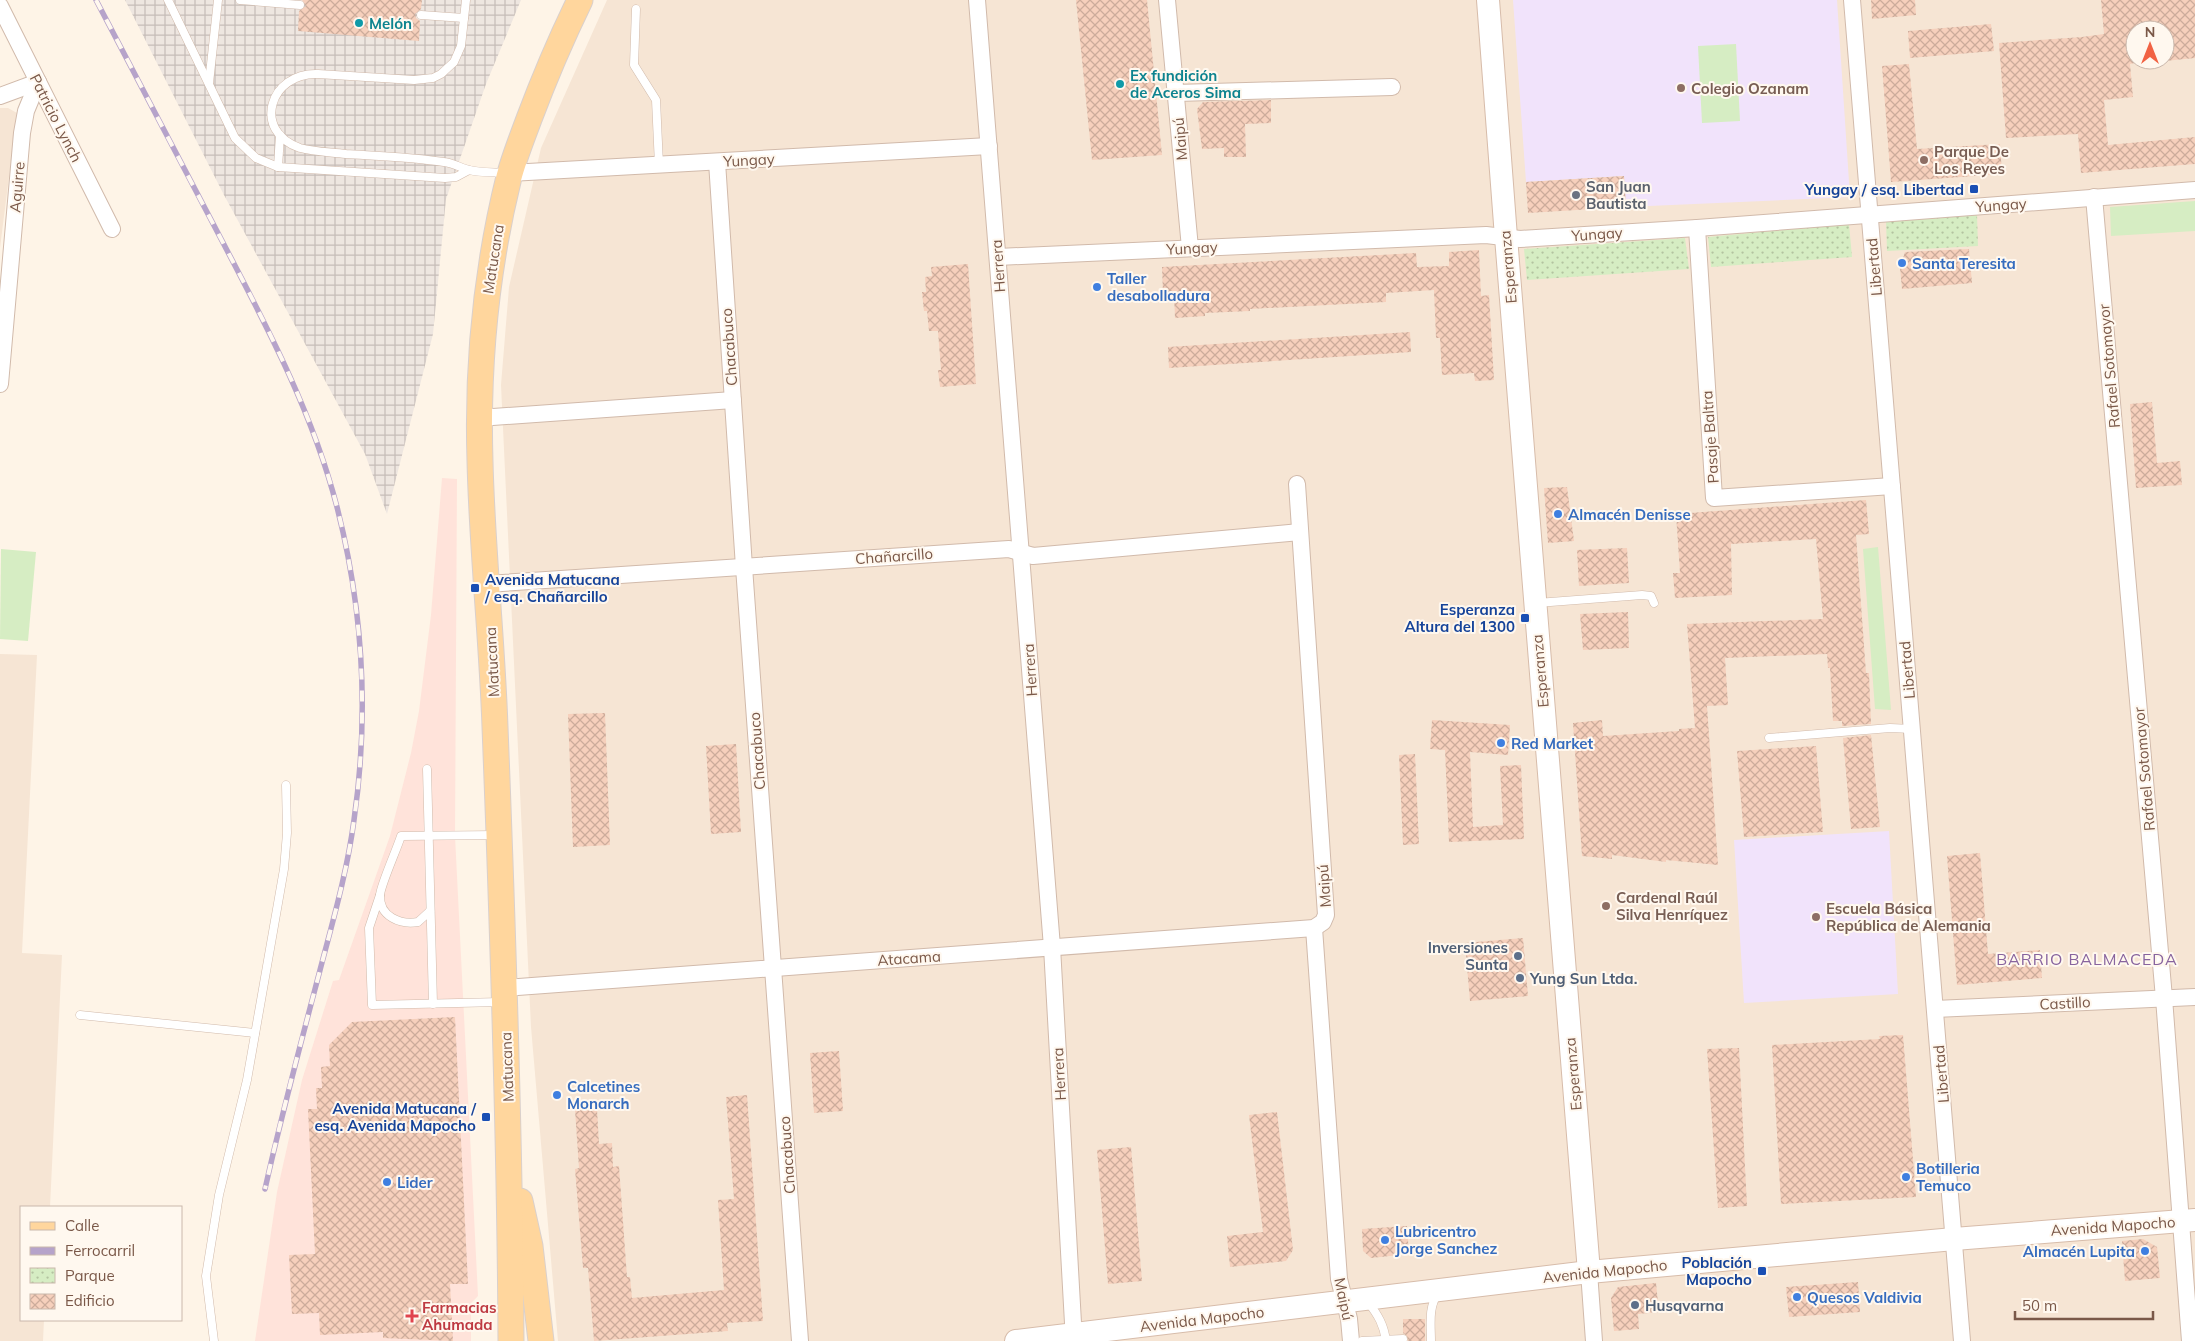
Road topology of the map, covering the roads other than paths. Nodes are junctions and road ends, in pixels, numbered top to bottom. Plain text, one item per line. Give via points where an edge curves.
1 (168, 0) edge
2 (218, 0) edge
3 (240, 0) edge
4 (466, 0) edge
5 (580, 0) edge
6 (978, 0) edge
7 (1167, 0) edge
8 (1488, 0) edge
9 (1852, 0) edge
10 (300, 5) dead end
11 (0, 6) edge
12 (636, 9) dead end
13 (421, 15) dead end
14 (464, 18) junction
15 (38, 82) junction
16 (209, 84) junction
17 (1392, 87) dead end
18 (1176, 93) junction
19 (0, 96) edge
20 (280, 135) junction
21 (989, 146) junction
22 (717, 162) junction
23 (659, 165) junction
24 (278, 167) junction
25 (469, 170) junction
26 (510, 173) junction
27 (2195, 190) edge
28 (2094, 198) junction
29 (1870, 214) junction
30 (1697, 228) junction
31 (112, 229) dead end
32 (1506, 237) junction
33 (1190, 248) junction
34 (998, 257) junction
35 (0, 384) edge
36 (733, 400) junction
37 (479, 418) junction
38 (1297, 484) dead end
39 (1892, 486) junction
40 (1300, 532) junction
41 (1021, 552) junction
42 (744, 567) junction
43 (487, 584) junction
44 (1535, 603) junction
45 (1654, 603) dead end
46 (1912, 729) junction
47 (1769, 738) dead end
48 (427, 769) dead end
49 (286, 785) dead end
50 (498, 835) junction
51 (428, 836) junction
52 (380, 895) junction
53 (430, 912) junction
54 (1314, 928) junction
55 (1052, 947) junction
56 (773, 968) junction
57 (505, 995) junction
58 (2195, 997) edge
59 (2164, 998) junction
60 (433, 1004) junction
61 (1936, 1009) junction
62 (80, 1015) dead end
63 (255, 1033) junction
64 (510, 1168) junction
65 (2188, 1220) edge
66 (1954, 1239) junction
67 (1589, 1272) junction
68 (1444, 1290) junction
69 (1355, 1300) junction
70 (1074, 1337) edge
71 (1403, 1339) dead end
72 (1429, 1339) edge
73 (1386, 1340) edge
74 (214, 1341) edge
75 (511, 1341) edge
76 (541, 1341) edge
77 (800, 1341) edge
78 (1016, 1341) edge
79 (1351, 1341) edge
80 (1362, 1341) edge
81 (1594, 1341) edge
82 (1962, 1341) edge
83 (2190, 1341) edge

1 - 16 lane
2 - 16 lane
3 - 10 lane
4 - 14 lane
5 - 26 main road, Matucana via 540,89
6 - 21 street, Herrera
7 - 18 street, Maipú
8 - 32 main road, Esperanza
9 - 29 street, Libertad
11 - 15 street, Patricio Lynch
12 - 23 lane via 634,66 656,100
13 - 14 lane
14 - 20 lane via 459,54 448,69 433,78 414,80 310,74 293,78 279,90 272,104 272,123
15 - 19 street
15 - 31 street, Patricio Lynch
15 - 35 street, Aguirre via 26,111 22,133
16 - 24 lane via 235,138 256,158
17 - 18 street
18 - 33 street, Maipú
20 - 24 lane
20 - 25 lane via 312,151 445,162
21 - 22 street, Yungay
21 - 34 street, Herrera
22 - 23 street, Yungay
22 - 36 street, Chacabuco
23 - 26 street, Yungay
24 - 25 lane via 445,178 456,177
25 - 26 lane
26 - 37 main road, Matucana via 486,300
27 - 28 street, Yungay
28 - 29 street, Yungay
28 - 59 street, Rafael Sotomayor
29 - 30 street, Yungay
29 - 39 street, Libertad
30 - 32 street, Yungay via 1520,239
30 - 39 street, Pasaje Baltra via 1714,498
32 - 33 street, Yungay via 1486,235
32 - 44 main road, Esperanza
33 - 34 street, Yungay
34 - 41 street, Herrera
36 - 37 street
36 - 42 street, Chacabuco
37 - 43 main road, Matucana
38 - 40 street, Maipú
39 - 46 street, Libertad
40 - 41 street, Chañarcillo via 1033,556
40 - 54 street, Maipú via 1326,915 1323,922
41 - 42 street, Chañarcillo via 1009,549
41 - 55 street, Herrera
42 - 43 street, Chañarcillo
42 - 56 street, Chacabuco
43 - 50 main road, Matucana
44 - 45 lane via 1642,595 1651,596
44 - 67 main road, Esperanza
46 - 47 lane
46 - 61 street, Libertad
48 - 51 lane
49 - 63 lane via 284,869
50 - 51 lane
50 - 57 main road, Matucana
51 - 52 lane via 401,836
51 - 53 lane
52 - 53 lane via 388,915 400,922 418,922
52 - 60 lane via 369,928 372,1004
53 - 60 lane
54 - 55 street, Atacama
54 - 69 street, Maipú via 1339,1279
55 - 56 street, Atacama
55 - 70 street, Herrera
56 - 57 street, Atacama
56 - 77 street, Chacabuco
57 - 60 lane
57 - 64 main road, Matucana
58 - 59 street, Castillo
59 - 61 street, Castillo
59 - 65 street, Rafael Sotomayor
61 - 66 street, Libertad
62 - 63 lane
63 - 74 lane via 219,1195 206,1276
64 - 75 main road, Matucana
64 - 76 main road via 530,1246
65 - 66 main road, Avenida Mapocho
65 - 83 street, Rafael Sotomayor
66 - 67 main road, Avenida Mapocho
66 - 82 street, Libertad
67 - 68 main road, Avenida Mapocho
67 - 81 street, Esperanza
68 - 69 main road, Avenida Mapocho
68 - 72 lane via 1433,1301
69 - 70 main road, Avenida Mapocho
69 - 73 lane via 1378,1315
69 - 79 street, Maipú via 1349,1319
70 - 78 main road, Avenida Mapocho
71 - 73 lane
73 - 80 lane

